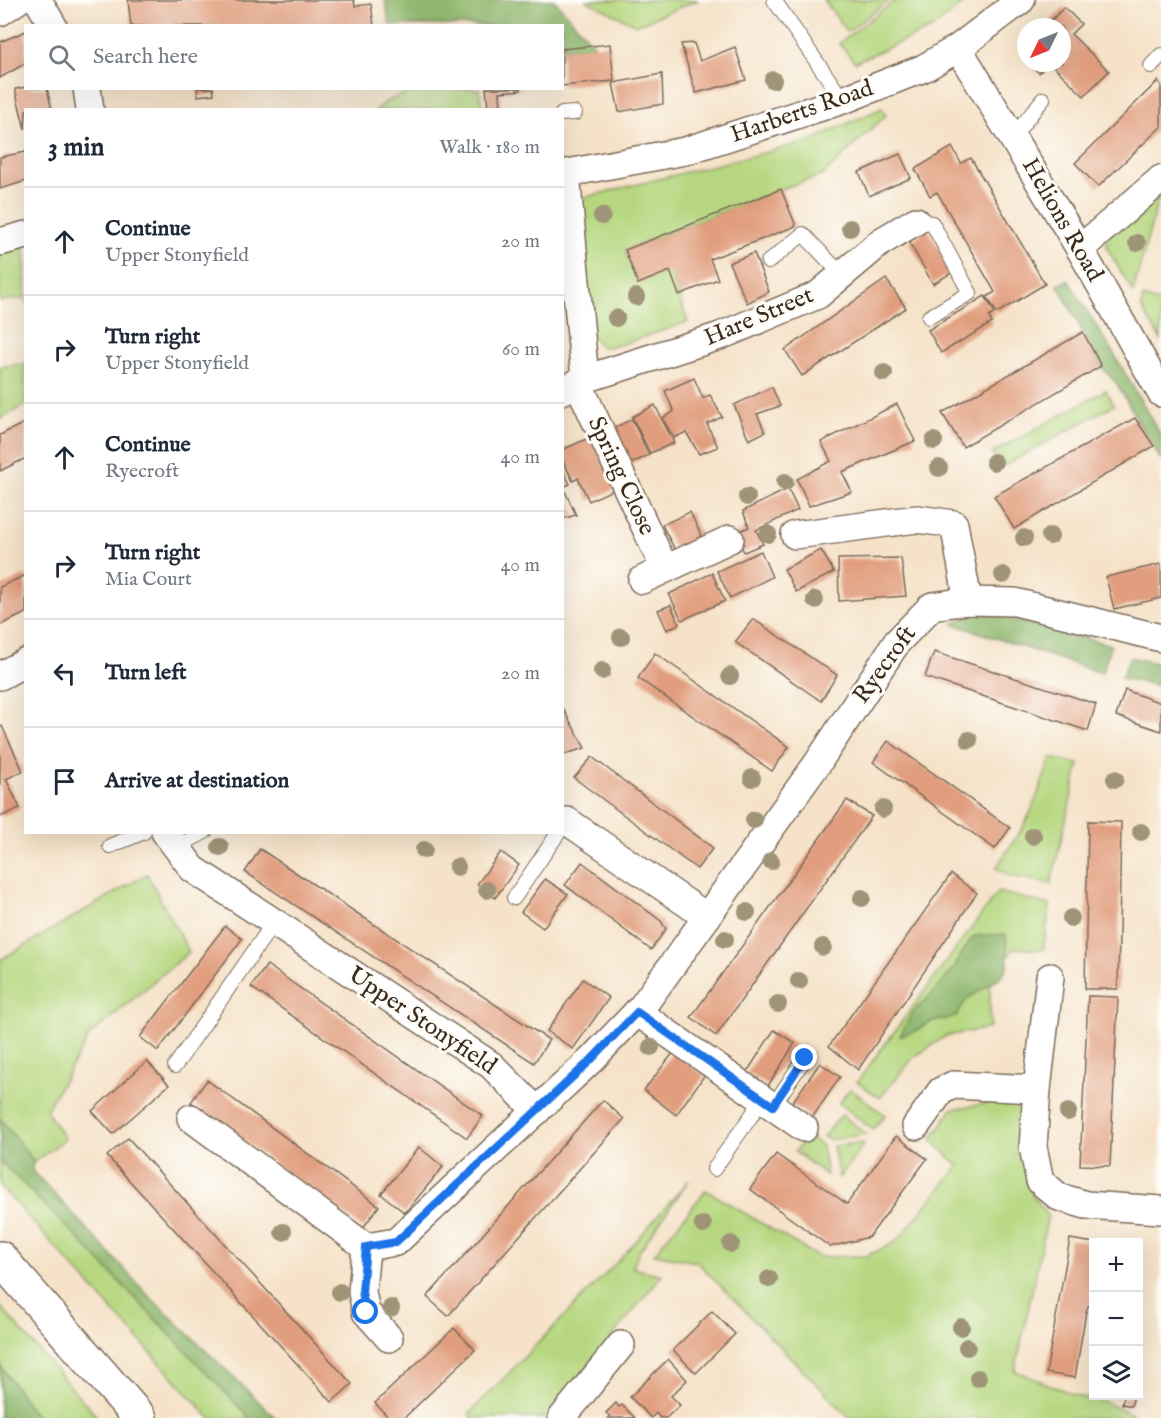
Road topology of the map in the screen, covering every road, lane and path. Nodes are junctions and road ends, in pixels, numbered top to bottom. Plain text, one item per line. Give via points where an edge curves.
1 (18, 0) edge
2 (38, 0) edge
3 (774, 0) edge
4 (1021, 0) edge
5 (0, 12) edge
6 (52, 24) edge
7 (958, 48) junction
8 (87, 90) edge
9 (1043, 99) dead end
10 (843, 100) junction
11 (90, 108) edge
12 (1013, 137) junction
13 (564, 174) edge
14 (1161, 179) edge
15 (916, 221) joint
16 (24, 236) edge
17 (0, 242) edge
18 (1080, 249) junction
19 (768, 262) dead end
20 (842, 275) junction
21 (929, 317) dead end
22 (575, 384) edge
23 (1161, 393) edge
24 (795, 534) dead end
25 (730, 539) dead end
26 (968, 601) junction
27 (1161, 638) edge
28 (24, 663) edge
29 (0, 676) edge
30 (564, 828) edge
31 (139, 834) edge
32 (196, 834) edge
33 (558, 834) edge
34 (170, 840) edge
35 (110, 846) dead end
36 (514, 898) dead end
37 (706, 917) junction
38 (274, 922) junction
39 (1050, 977) dead end
40 (637, 1012) junction
41 (805, 1058) dead end
42 (175, 1066) dead end
43 (1037, 1089) junction
44 (768, 1102) junction
45 (537, 1111) junction
46 (191, 1118) dead end
47 (916, 1126) dead end
48 (804, 1128) dead end
49 (714, 1170) dead end
50 (1161, 1210) edge
51 (366, 1247) junction
52 (0, 1258) edge
53 (389, 1338) dead end
54 (621, 1345) dead end
55 (140, 1418) edge
56 (562, 1418) edge

1 - 5 street
2 - 6 street
3 - 10 lane
4 - 7 street, Harberts Road
7 - 10 street, Harberts Road via 924,68
7 - 12 street, Helions Road
8 - 11 street
9 - 12 lane
10 - 13 street, Harberts Road via 685,151
12 - 18 street, Helions Road
13 - 22 street
14 - 18 street
15 - 20 street, Hare Street via 882,241
15 - 21 lane via 932,224 970,293
16 - 17 street
18 - 23 street, Helions Road
19 - 20 lane via 803,234
20 - 22 street, Hare Street via 818,295 720,336
22 - 25 street, Spring Close via 653,575
24 - 26 street via 917,519 954,524
26 - 27 street, Ryecroft via 1015,602
26 - 37 street, Ryecroft via 932,606 897,642 817,764
28 - 29 street
30 - 37 street
31 - 35 lane
32 - 34 lane
33 - 36 lane
34 - 38 street, Upper Stonyfield via 193,869
37 - 40 street, Ryecroft
38 - 42 lane
38 - 45 street, Upper Stonyfield via 491,1065
39 - 43 street
40 - 44 street
40 - 45 street, Ryecroft
41 - 44 lane
43 - 47 street via 953,1085 941,1091
43 - 50 street via 1033,1147 1040,1181 1059,1197 1086,1205
44 - 48 street
44 - 49 lane
45 - 51 street via 396,1242
46 - 51 street
51 - 53 street via 362,1292 366,1312
52 - 55 street
54 - 56 street

